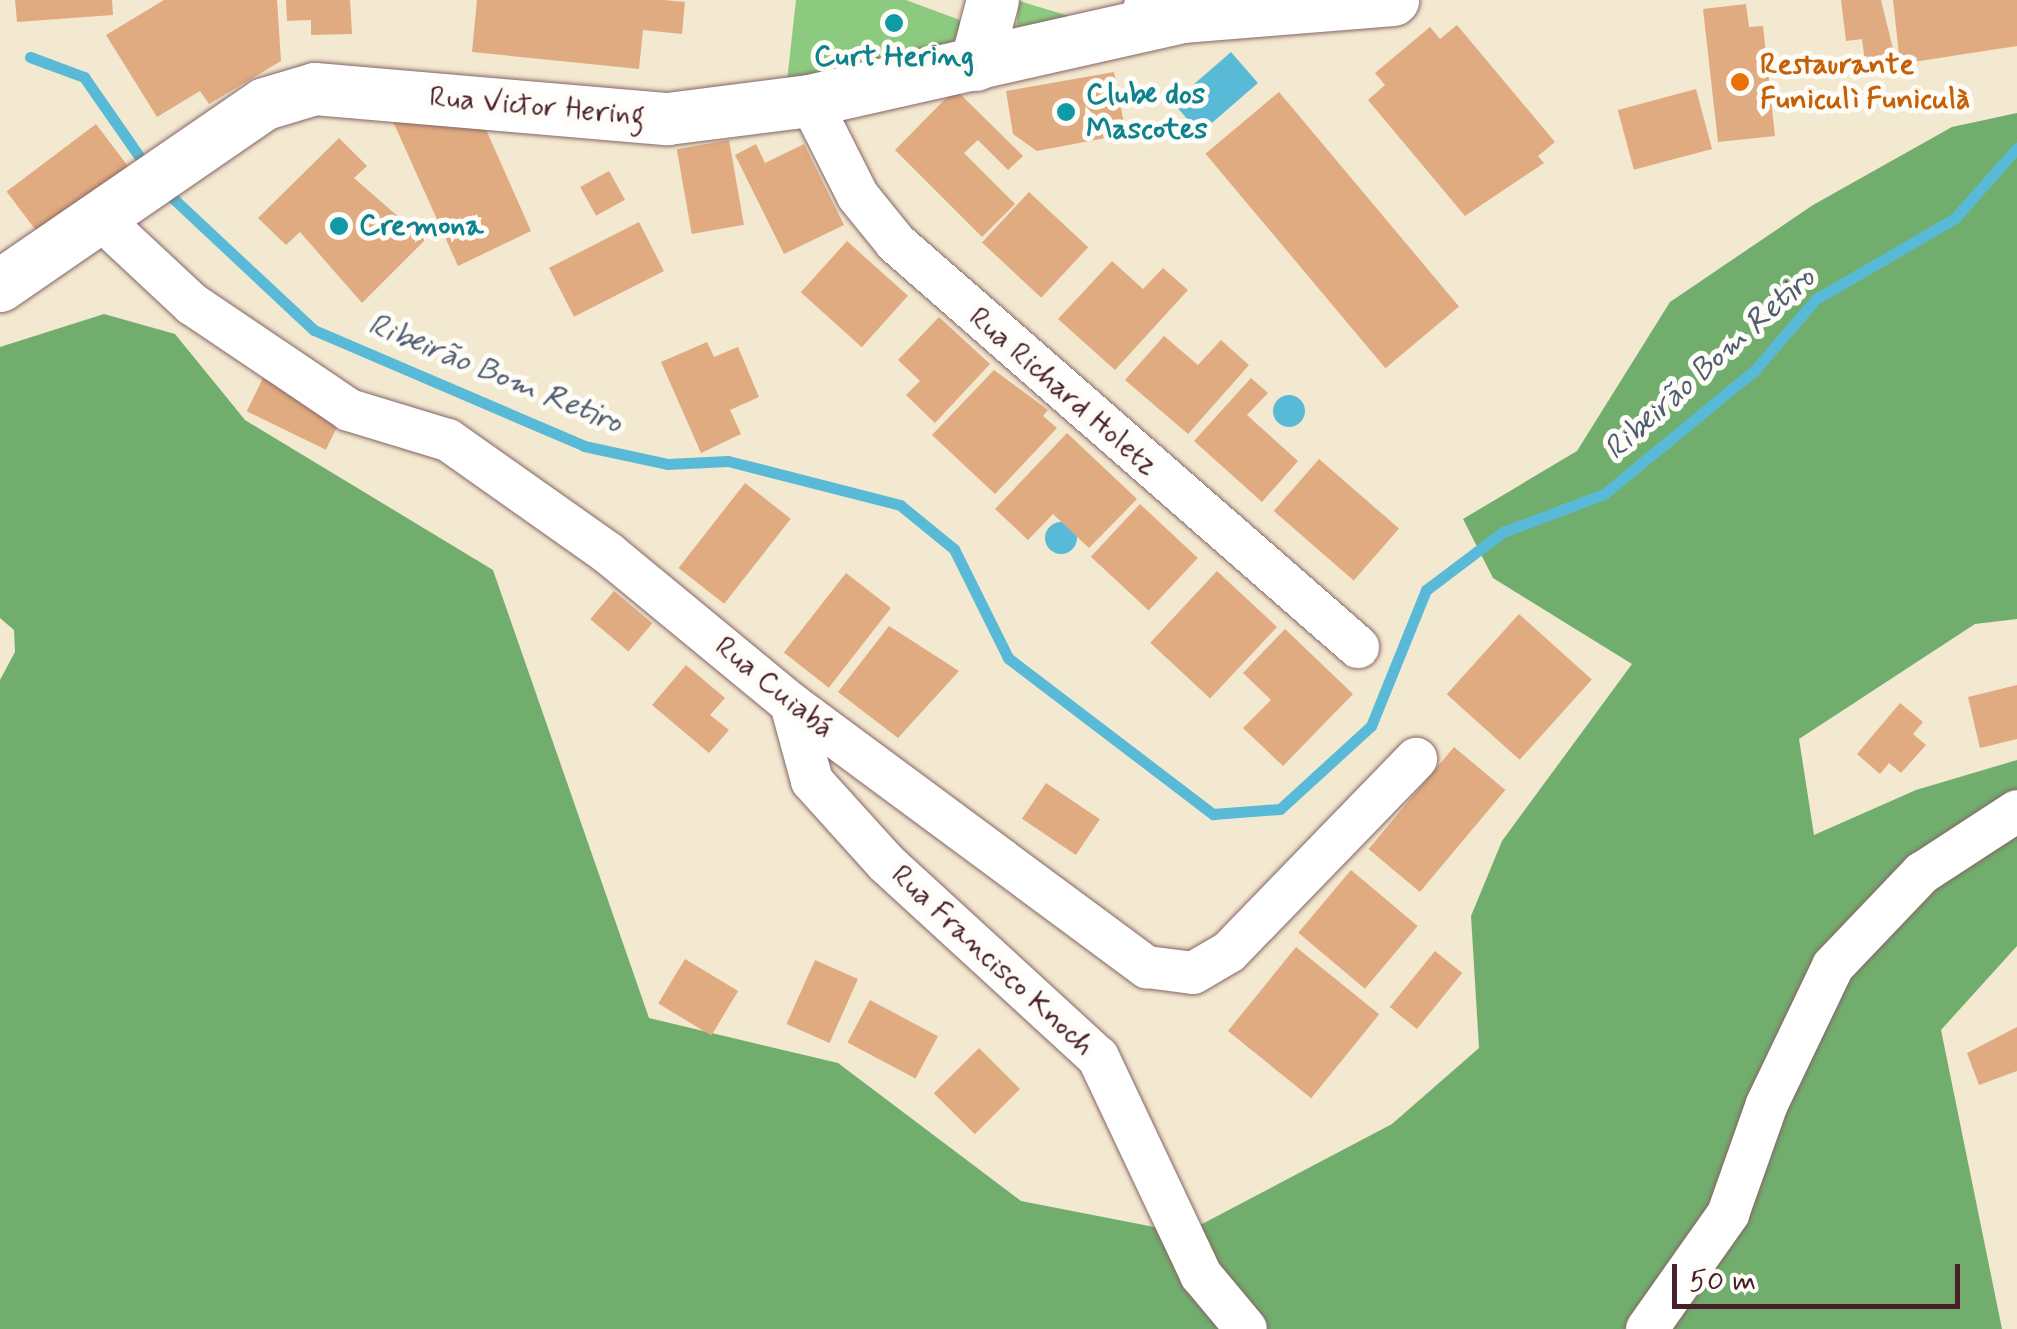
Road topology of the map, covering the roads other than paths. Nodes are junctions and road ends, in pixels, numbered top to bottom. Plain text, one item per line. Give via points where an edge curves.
1 (993, 0) edge
2 (1103, 0) edge
3 (1393, 0) edge
4 (1182, 17) junction
5 (976, 65) junction
6 (810, 101) junction
7 (102, 221) junction
8 (0, 286) edge
9 (1358, 647) dead end
10 (790, 704) junction
11 (1416, 758) dead end
12 (2010, 820) edge
13 (1246, 1329) edge
14 (1647, 1329) edge

1 - 5 street
2 - 4 street
3 - 4 street
4 - 5 street, Rua Victor Hering
5 - 6 street, Rua Victor Hering
6 - 7 street, Rua Victor Hering via 668,118 315,89 265,104
6 - 9 street, Rua Richard Holetz via 858,196 896,243
7 - 8 street, Rua Victor Hering
7 - 10 street, Rua Cuiabá via 192,304 350,410 464,451 608,553
10 - 11 street, Rua Cuiabá via 1147,968 1193,974 1228,952
10 - 13 street, Rua Francisco Knoch via 812,780 886,863 1098,1058 1201,1275
12 - 14 street via 1922,873 1834,966 1767,1104 1728,1214

